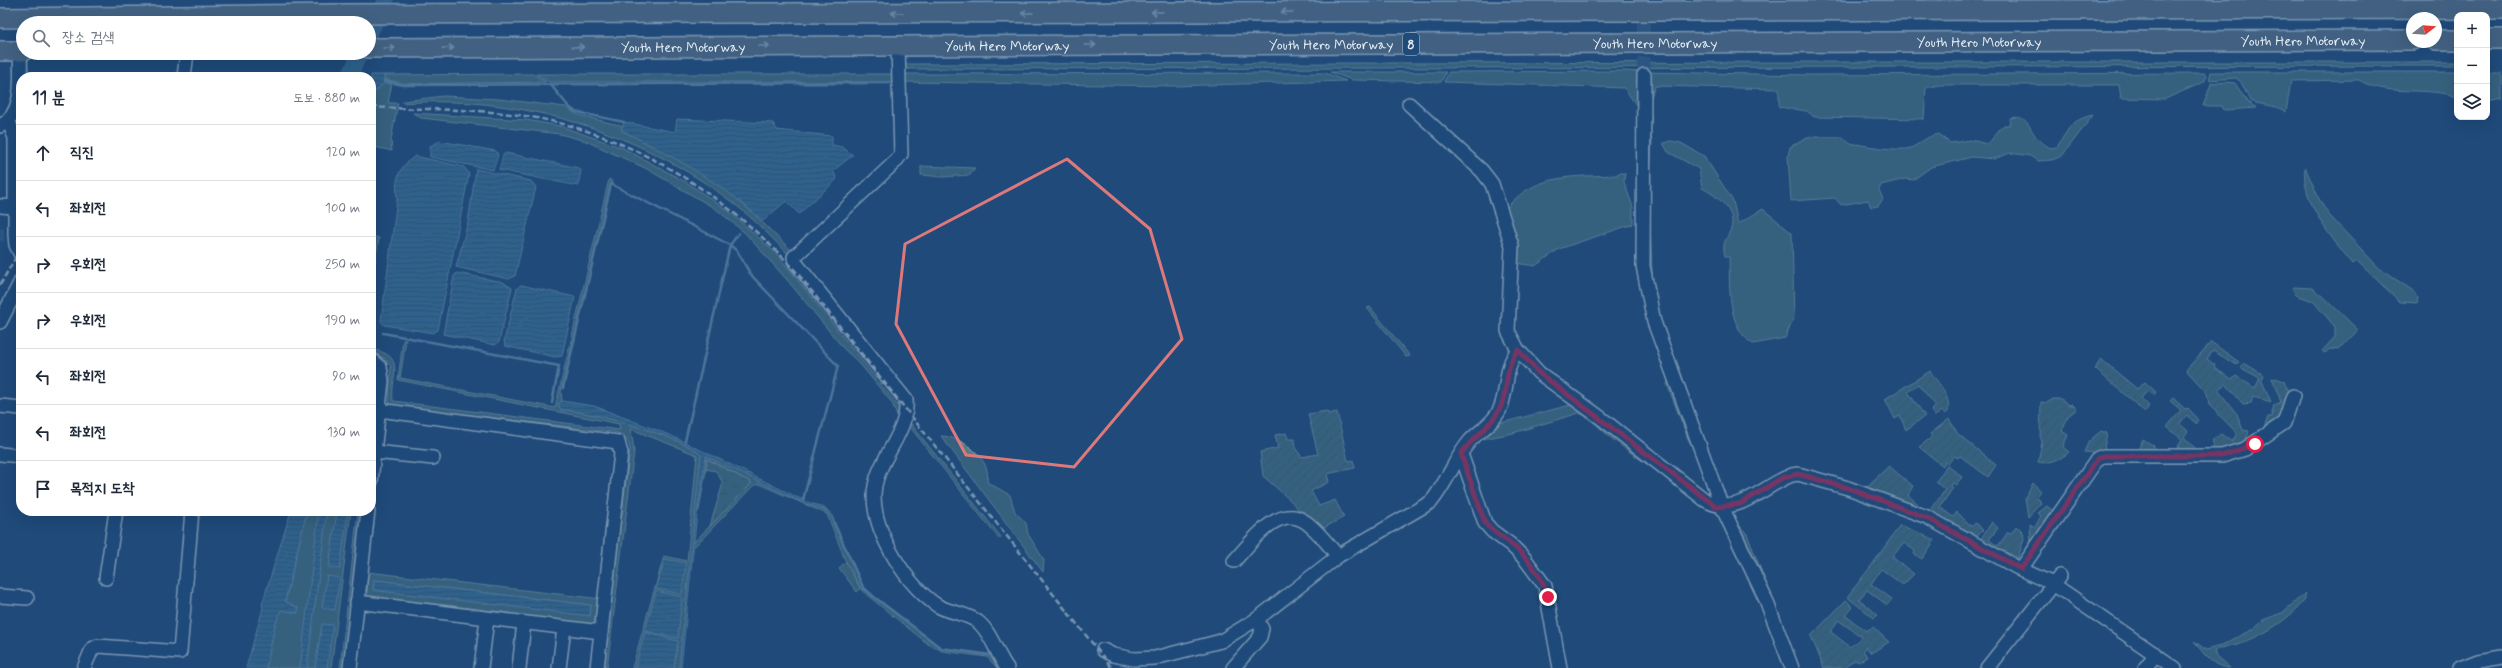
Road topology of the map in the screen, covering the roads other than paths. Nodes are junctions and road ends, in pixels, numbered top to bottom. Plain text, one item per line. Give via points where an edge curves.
1 (2502, 9) edge
2 (168, 16) edge
3 (0, 18) edge
4 (16, 18) edge
5 (2502, 39) edge
6 (2406, 40) edge
7 (2442, 40) edge
8 (2454, 40) edge
9 (2490, 40) edge
10 (898, 46) junction
11 (376, 48) edge
12 (0, 51) edge
13 (16, 51) edge
14 (21, 60) edge
15 (185, 60) edge
16 (20, 72) edge
17 (184, 72) edge
18 (1644, 75) tunnel mouth
19 (1409, 104) dead end
20 (16, 112) edge
21 (4, 124) edge
22 (0, 206) edge
23 (15, 207) junction
24 (16, 245) edge
25 (16, 291) edge
26 (0, 322) edge
27 (1518, 350) junction
28 (376, 363) edge
29 (2293, 396) dead end
30 (0, 406) edge
31 (16, 408) edge
32 (379, 410) junction
33 (376, 435) edge
34 (376, 452) edge
35 (0, 454) edge
36 (1461, 454) junction
37 (16, 456) edge
38 (433, 458) dead end
39 (1722, 507) junction
40 (115, 516) edge
41 (192, 516) edge
42 (367, 516) edge
43 (1338, 556) junction
44 (1234, 561) dead end
45 (2021, 569) junction
46 (106, 578) dead end
47 (2057, 580) junction
48 (0, 596) edge
49 (27, 598) dead end
50 (358, 602) junction
51 (487, 618) junction
52 (1257, 619) junction
53 (524, 623) junction
54 (564, 628) junction
55 (601, 632) junction
56 (1103, 650) dead end
57 (2156, 654) junction
58 (2502, 657) edge
59 (84, 668) edge
60 (350, 668) edge
61 (481, 668) edge
62 (519, 668) edge
63 (559, 668) edge
64 (597, 668) edge
65 (1007, 668) edge
66 (1233, 668) edge
67 (1560, 668) edge
68 (1792, 668) edge
69 (1986, 668) edge
70 (2145, 668) edge
71 (2175, 668) edge
72 (2460, 668) edge

1 -> 2 highway
4 -> 3 highway
5 - 9 highway
10 -> 6 highway, Youth Hero Motorway / 8
7 - 8 highway
11 -> 10 highway, Youth Hero Motorway / 8
10 - 65 street via 901,154 794,257 795,262 906,400 907,412 878,474 874,496 880,531 889,548 924,596 940,607 978,622
12 - 13 highway
14 - 16 street
15 - 17 street
18 - 39 street via 1643,266 1647,294 1654,322
19 - 27 street via 1482,171 1492,184 1512,246 1508,331
20 - 21 street
21 - 23 street via 15,138
22 - 23 street
23 - 24 street via 9,235
25 - 26 street
27 - 36 street via 1511,359 1498,412
27 - 39 street via 1539,373 1705,500
28 - 32 street via 382,374
29 - 45 street via 2284,423 2245,449 2222,456 2098,458
30 - 31 street
32 - 33 street
32 - 55 street via 618,442 621,453
34 - 38 street
35 - 37 street
36 - 43 street via 1442,490 1431,502
36 - 67 street via 1485,523 1525,559 1545,586
39 - 45 street via 1740,504 1782,478 1798,474 1848,488 1927,518
39 - 68 street via 1766,600
40 - 46 street
41 - 59 street via 180,652 98,646 92,649
42 - 50 street
43 - 44 street via 1304,520 1291,516 1277,520
43 - 52 street
45 - 47 street
47 - 57 street
47 - 69 street
48 - 49 street
50 - 51 street
50 - 60 street
51 - 53 street
51 - 61 street
52 - 56 street via 1221,641 1155,658 1134,659 1113,655
52 - 66 street via 1262,629 1260,637
53 - 54 street
53 - 62 street
54 - 55 street
54 - 63 street
55 - 64 street
57 - 70 street
57 - 71 street
58 - 72 street via 2478,661

